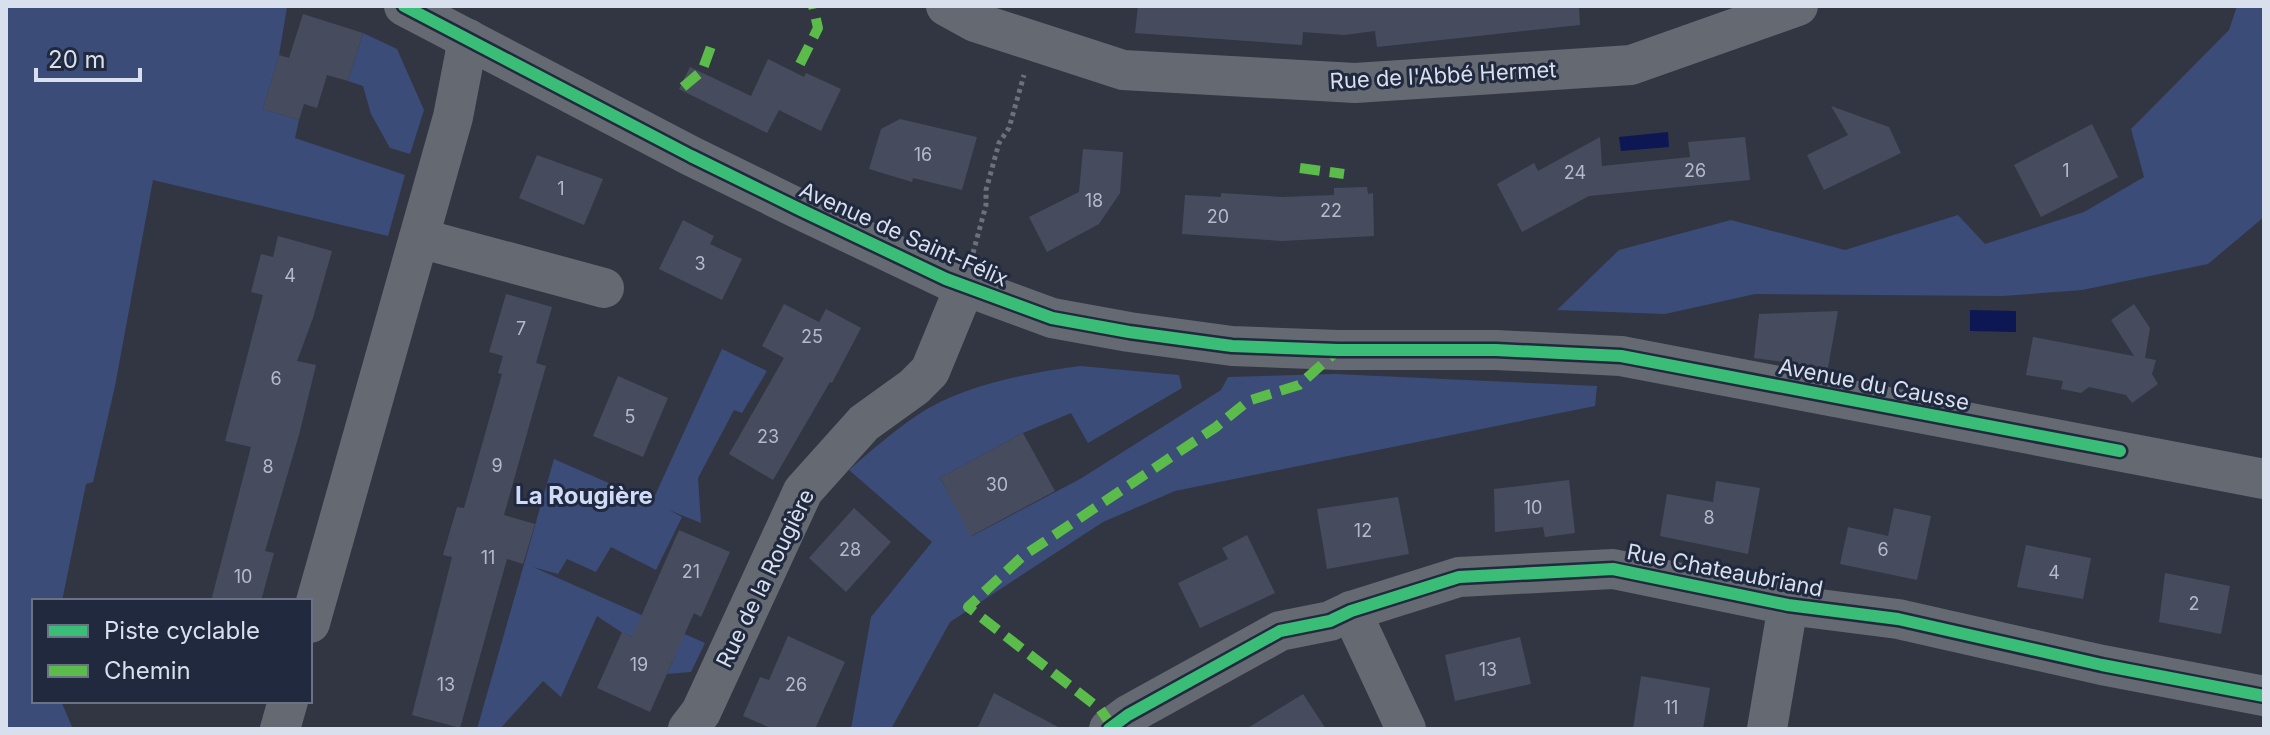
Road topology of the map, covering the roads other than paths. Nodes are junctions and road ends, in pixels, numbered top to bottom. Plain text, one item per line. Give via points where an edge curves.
1 (404, 6) edge
2 (946, 6) edge
3 (1772, 11) edge
4 (468, 39) junction
5 (419, 238) junction
6 (965, 286) junction
7 (604, 288) dead end
8 (1621, 356) joint
9 (2264, 479) edge
10 (1788, 605) junction
11 (1351, 611) junction
12 (312, 616) edge
13 (2264, 696) edge
14 (287, 703) edge
15 (280, 729) edge
16 (688, 729) edge
17 (1109, 729) edge
18 (1406, 729) edge
19 (1767, 729) edge

1 - 4 street, Avenue de Saint-Félix
2 - 3 street, Rue de l'Abbé Hermet via 975,22 1123,70 1355,83 1631,65
4 - 5 street via 453,117
4 - 6 street, Avenue de Saint-Félix via 691,156
5 - 7 street
5 - 12 street
6 - 8 street, Avenue de Saint-Félix via 1052,318 1232,346
6 - 16 street, Rue de la Rougière via 930,371 864,423 803,491 701,712
8 - 9 street, Avenue du Causse
10 - 11 street, Rue Chateaubriand via 1613,569 1459,577
10 - 13 street, Rue Chateaubriand via 1898,619
10 - 19 street, Rue Chateaubriand
11 - 17 street, Rue Chateaubriand via 1280,631
11 - 18 street
14 - 15 street

